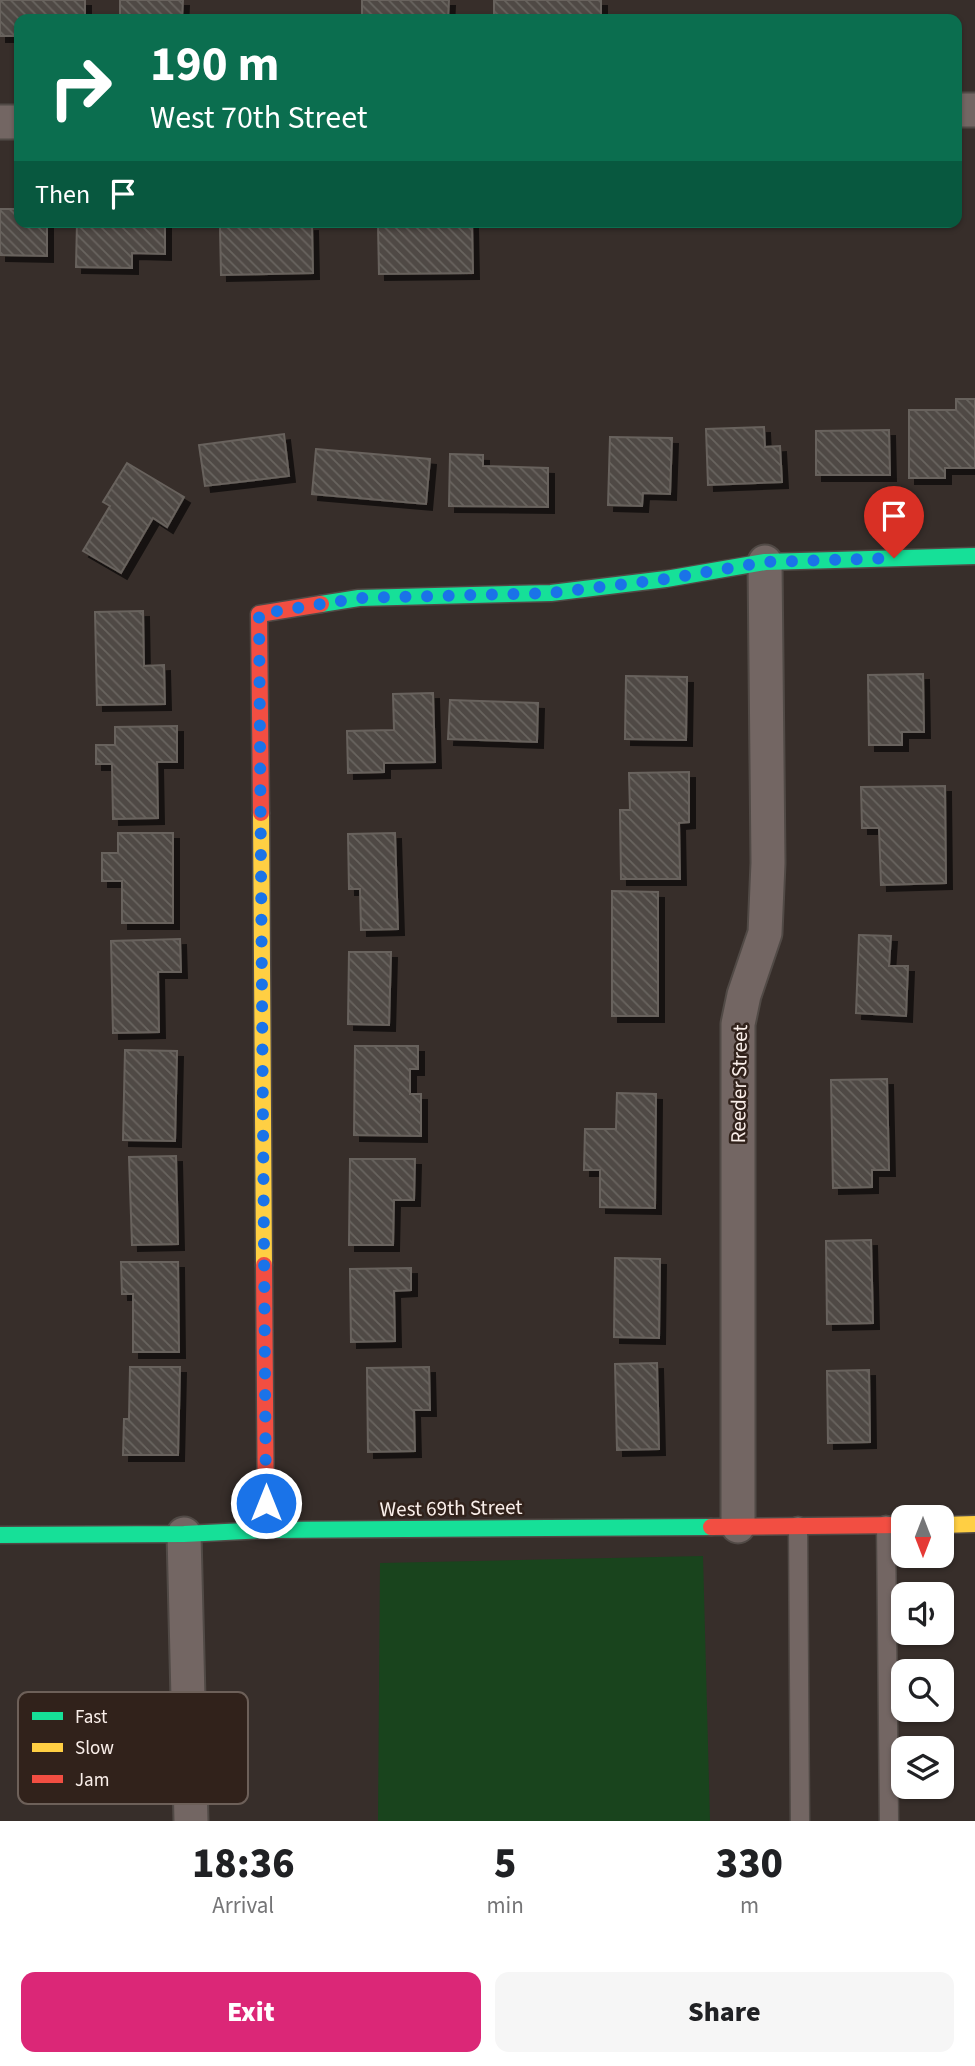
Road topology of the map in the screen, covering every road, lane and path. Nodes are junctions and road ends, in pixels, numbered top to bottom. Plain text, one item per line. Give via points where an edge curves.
1 (975, 556) edge
2 (765, 562) junction
3 (975, 1524) edge
4 (891, 1525) edge
5 (954, 1525) edge
6 (738, 1526) junction
7 (798, 1526) junction
8 (266, 1530) junction
9 (184, 1534) junction
10 (0, 1535) edge
11 (894, 1568) edge
12 (188, 1692) edge
13 (800, 1821) edge
14 (889, 1821) edge

1 - 2 street
2 - 6 street, Reeder Street via 765,933 738,1024
2 - 8 street via 551,593 359,598 259,614
3 - 5 street
4 - 7 street, West 69th Street
6 - 7 street, West 69th Street
6 - 8 street, West 69th Street
7 - 13 lane
8 - 9 street, West 69th Street
9 - 10 street, West 69th Street
9 - 12 street
11 - 14 lane

